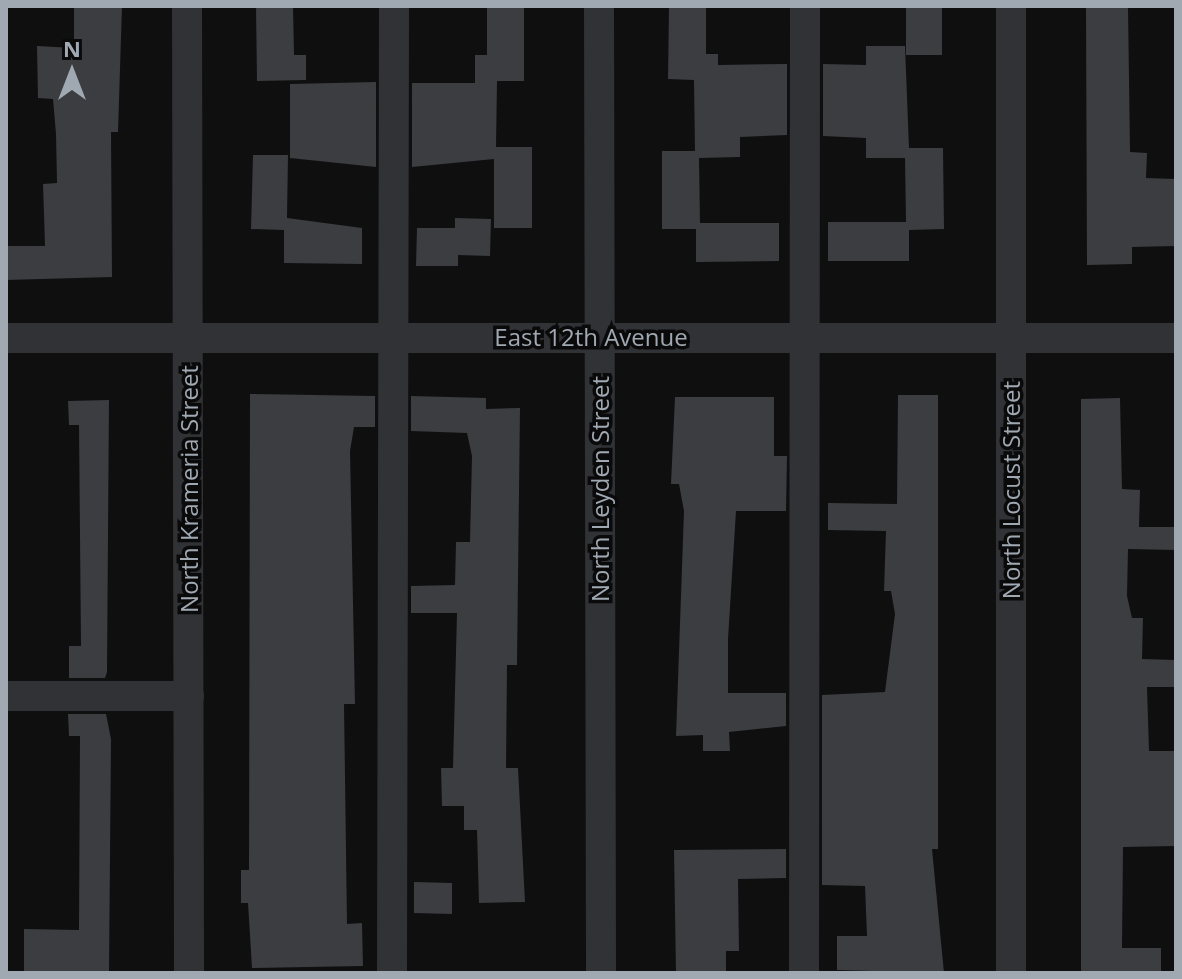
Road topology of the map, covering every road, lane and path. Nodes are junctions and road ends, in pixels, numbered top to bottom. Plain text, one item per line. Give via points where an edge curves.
1 (187, 6) edge
2 (394, 6) edge
3 (599, 6) edge
4 (805, 6) edge
5 (1011, 6) edge
6 (600, 336) junction
7 (189, 337) junction
8 (394, 337) junction
9 (807, 337) junction
10 (1010, 337) junction
11 (6, 338) edge
12 (1176, 338) edge
13 (6, 696) edge
14 (189, 696) junction
15 (189, 973) edge
16 (392, 973) edge
17 (601, 973) edge
18 (804, 973) edge
19 (1011, 973) edge

1 - 7 street, North Krameria Street
2 - 8 street
3 - 6 street, North Leyden Street
4 - 9 street
5 - 10 street, North Locust Street
6 - 8 street, East 12th Avenue
6 - 9 street, East 12th Avenue
6 - 17 street, North Leyden Street
7 - 8 street, East 12th Avenue
7 - 11 street, East 12th Avenue
7 - 14 street, North Krameria Street
8 - 16 street
9 - 10 street, East 12th Avenue
9 - 18 street
10 - 12 street, East 12th Avenue
10 - 19 street, North Locust Street
13 - 14 street
14 - 15 street, North Krameria Street

